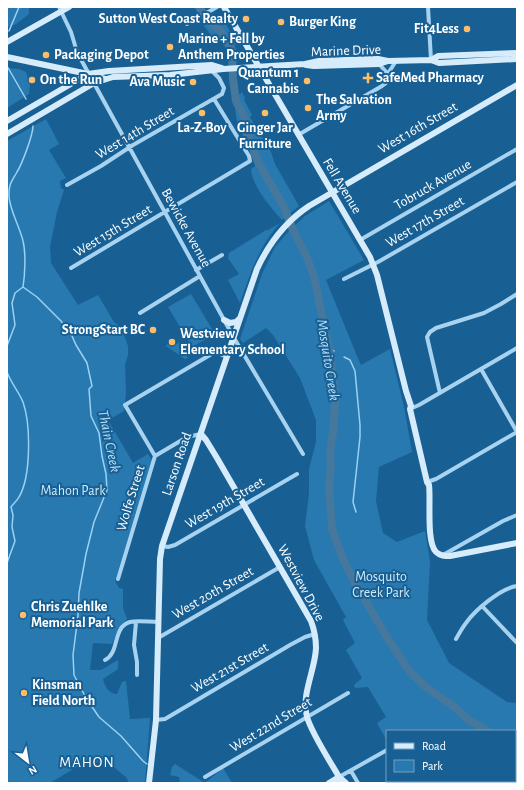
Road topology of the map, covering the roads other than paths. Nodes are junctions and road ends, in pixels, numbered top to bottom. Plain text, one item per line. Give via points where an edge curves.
1 (69, 7) edge
2 (217, 7) edge
3 (224, 7) edge
4 (428, 7) edge
5 (60, 9) edge
6 (187, 24) dead end
7 (7, 42) edge
8 (517, 53) edge
9 (7, 56) edge
10 (517, 59) edge
11 (431, 60) junction
12 (388, 61) junction
13 (396, 61) junction
14 (304, 64) junction
15 (379, 64) junction
16 (259, 67) junction
17 (223, 69) junction
18 (212, 71) junction
19 (88, 74) junction
20 (388, 74) junction
21 (105, 79) junction
22 (94, 83) junction
23 (517, 85) edge
24 (214, 99) junction
25 (7, 121) edge
26 (7, 134) edge
27 (298, 135) junction
28 (129, 148) junction
29 (517, 149) edge
30 (517, 182) edge
31 (67, 185) dead end
32 (332, 192) junction
33 (165, 213) junction
34 (360, 240) junction
35 (222, 255) dead end
36 (373, 264) junction
37 (71, 268) dead end
38 (196, 270) junction
39 (200, 276) junction
40 (344, 279) dead end
41 (517, 294) edge
42 (140, 313) dead end
43 (240, 318) junction
44 (224, 320) junction
45 (234, 338) junction
46 (517, 348) edge
47 (229, 350) junction
48 (215, 352) junction
49 (227, 357) junction
50 (481, 369) junction
51 (440, 393) junction
52 (410, 409) junction
53 (517, 432) edge
54 (201, 434) junction
55 (303, 454) dead end
56 (155, 456) junction
57 (297, 474) dead end
58 (427, 482) junction
59 (244, 505) junction
60 (517, 515) edge
61 (517, 543) edge
62 (162, 546) junction
63 (442, 556) junction
64 (280, 567) junction
65 (118, 579) dead end
66 (517, 586) edge
67 (482, 606) junction
68 (136, 622) junction
69 (158, 622) junction
70 (315, 634) junction
71 (157, 639) junction
72 (456, 639) dead end
73 (517, 643) edge
74 (106, 660) dead end
75 (137, 675) dead end
76 (348, 693) dead end
77 (307, 717) junction
78 (156, 720) junction
79 (386, 751) edge
80 (351, 771) junction
81 (205, 777) dead end
82 (339, 780) edge
83 (149, 783) edge
84 (329, 783) edge
85 (346, 783) edge
86 (358, 783) edge

1 - 5 main road
2 - 6 street
3 - 16 main road, Fell Avenue
4 - 11 street
5 - 7 main road
5 - 19 street, Bewicke Avenue
8 - 11 main road, Marine Drive via 440,56
9 - 19 main road
10 - 11 main road, Marine Drive via 439,63
11 - 13 main road, Marine Drive
12 - 13 main road, Marine Drive
12 - 14 main road, Marine Drive via 349,59
12 - 15 main road, Marine Drive
13 - 20 street
14 - 15 main road, Marine Drive
14 - 16 main road, Marine Drive
15 - 20 street
16 - 17 main road, Marine Drive
16 - 27 main road, Fell Avenue
17 - 18 main road, Marine Drive
17 - 19 main road, Marine Drive via 212,65
18 - 21 main road, Marine Drive
18 - 24 street via 224,88 222,94
19 - 21 main road, Marine Drive
19 - 22 street, Bewicke Avenue
19 - 25 main road
20 - 27 street via 386,83 382,86
21 - 22 main road, Marine Drive
22 - 26 main road, Marine Drive
22 - 28 street, Bewicke Avenue
23 - 32 main road, West 16th Street
24 - 28 street, West 14th Street
24 - 33 street, West 15th Street via 250,160
27 - 32 main road, Fell Avenue
28 - 31 street, West 14th Street
28 - 33 street, Bewicke Avenue
29 - 34 street, Tobruck Avenue
30 - 36 street, West 17th Street
32 - 34 main road, Fell Avenue
32 - 43 main road, Larson Road via 296,216 272,241 257,268
33 - 37 street, West 15th Street
33 - 38 street, Bewicke Avenue
34 - 36 main road, Fell Avenue
35 - 38 street
36 - 40 street, West 17th Street
36 - 52 main road, Fell Avenue
38 - 39 street, Bewicke Avenue
39 - 42 street
39 - 44 street, Bewicke Avenue
41 - 51 street via 484,313 430,332 427,337
43 - 44 main road via 230,323
43 - 45 main road, Larson Road
44 - 45 street, Bewicke Avenue
45 - 47 main road, Larson Road
45 - 55 street, Bewicke Avenue
46 - 50 street
47 - 48 street via 222,348
47 - 49 main road, Larson Road
48 - 49 street
48 - 56 street, Wolfe Street via 125,406
49 - 54 main road, Larson Road
50 - 51 street
50 - 53 street
51 - 52 street
52 - 58 main road, Fell Avenue
53 - 58 street
54 - 56 street via 187,437
54 - 59 main road, Westview Drive
54 - 62 main road, Larson Road
56 - 65 street, Wolfe Street
57 - 59 street, West 19th Street
58 - 63 main road, Fell Avenue via 430,492 432,544 435,552
59 - 62 street, West 19th Street via 175,545
59 - 64 main road, Westview Drive
60 - 63 street
61 - 63 main road
62 - 69 main road, Larson Road
64 - 70 main road, Westview Drive via 308,614
64 - 71 street, West 20th Street
66 - 67 street via 498,593
67 - 72 street via 467,621
67 - 73 street
68 - 69 street
68 - 74 street via 128,623 122,628 112,655
68 - 75 street via 134,644
69 - 71 main road, Larson Road
70 - 77 main road, Westview Drive via 316,648 306,702
70 - 78 street, West 21st Street via 305,637 165,719
71 - 78 main road, Larson Road
76 - 77 street, West 22nd Street
77 - 81 street, West 22nd Street
77 - 82 main road, Westview Drive
78 - 83 main road, Larson Road
79 - 80 street
80 - 82 street
80 - 86 street
82 - 84 main road
82 - 85 main road, Westview Drive

